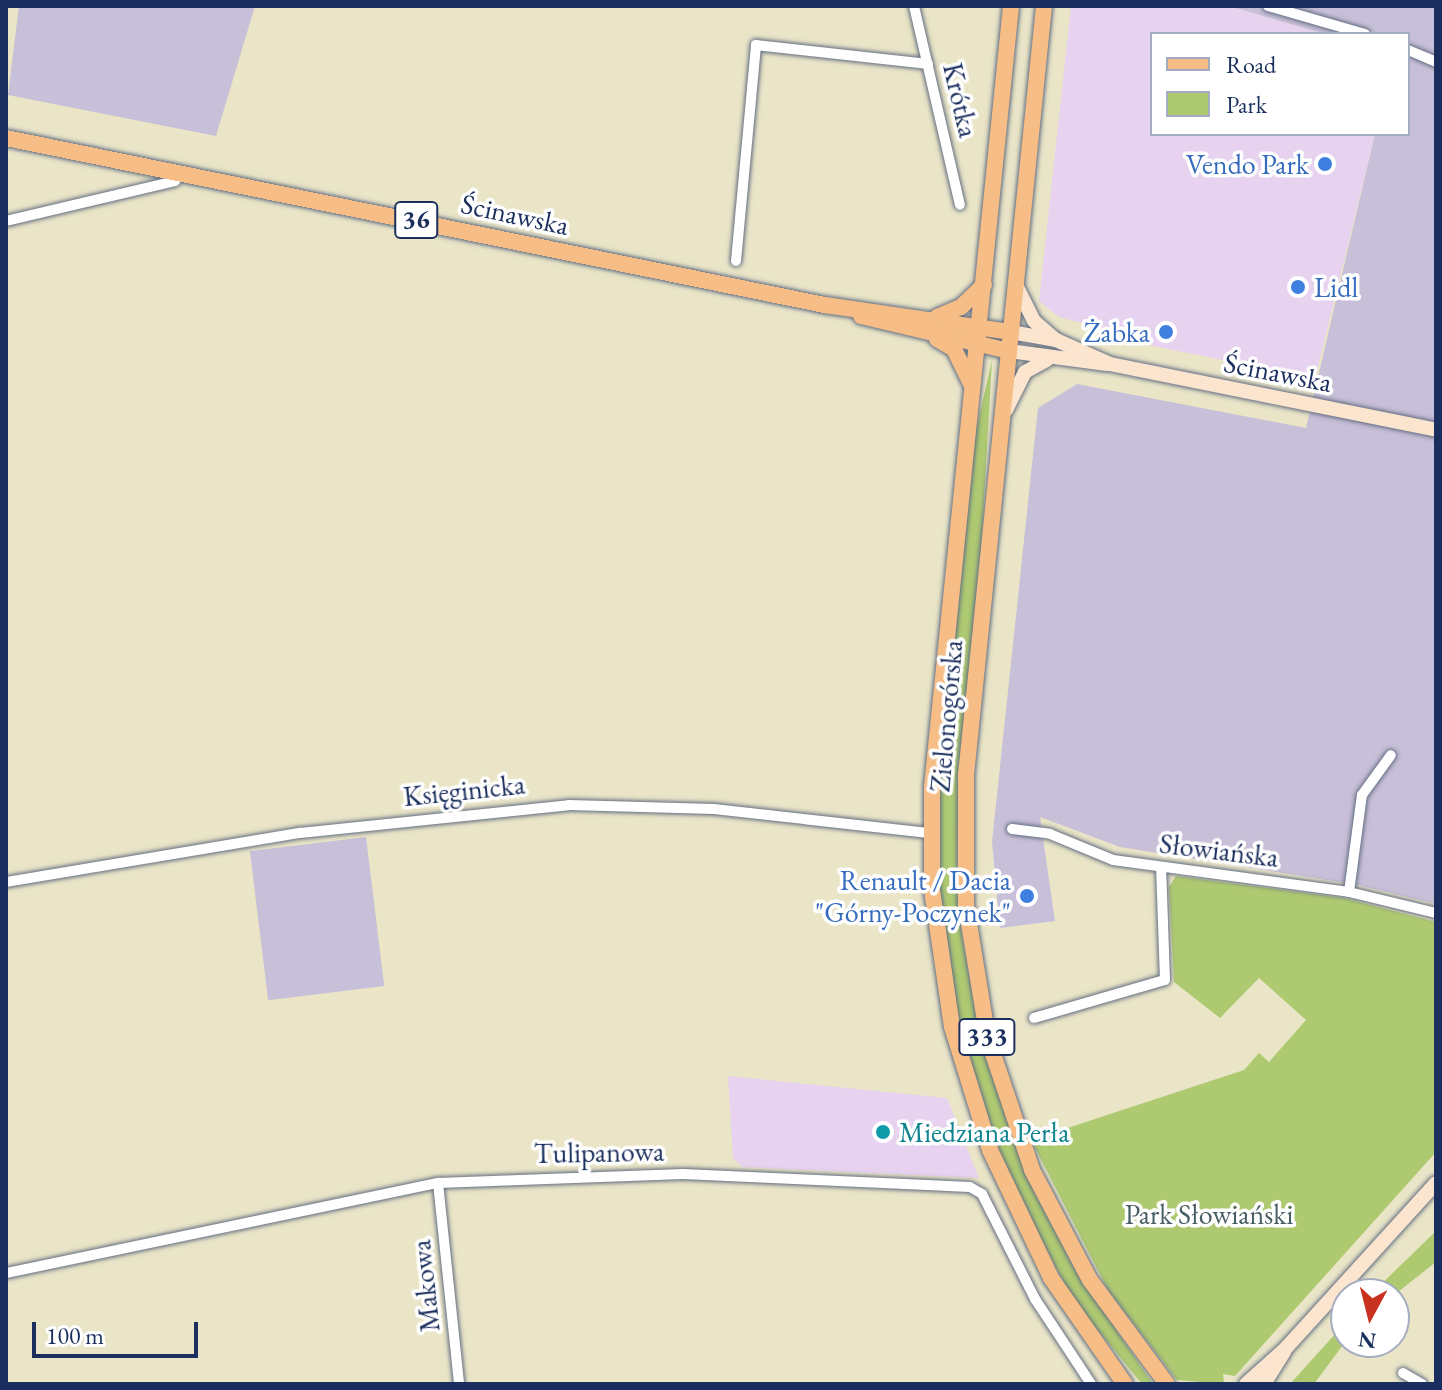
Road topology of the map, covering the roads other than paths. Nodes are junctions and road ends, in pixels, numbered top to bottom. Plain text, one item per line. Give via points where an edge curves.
1 (914, 6) edge
2 (1011, 6) edge
3 (1044, 6) edge
4 (1268, 6) edge
5 (1358, 32) edge
6 (1410, 51) edge
7 (1436, 62) edge
8 (928, 64) junction
9 (6, 138) edge
10 (175, 181) dead end
11 (960, 205) dead end
12 (6, 221) edge
13 (736, 261) dead end
14 (984, 285) junction
15 (1016, 285) junction
16 (930, 326) junction
17 (979, 327) junction
18 (1011, 332) junction
19 (1056, 340) junction
20 (978, 345) junction
21 (1009, 351) junction
22 (1047, 360) junction
23 (1110, 364) junction
24 (973, 392) junction
25 (1002, 417) junction
26 (1436, 430) edge
27 (1391, 755) dead end
28 (1012, 829) dead end
29 (929, 833) junction
30 (1161, 867) junction
31 (6, 882) edge
32 (1349, 892) junction
33 (1436, 916) edge
34 (1034, 1018) dead end
35 (438, 1183) junction
36 (1436, 1183) edge
37 (6, 1273) edge
38 (1286, 1348) junction
39 (1403, 1373) dead end
40 (459, 1384) edge
41 (1091, 1384) edge
42 (1125, 1384) edge
43 (1167, 1384) edge
44 (1246, 1384) edge
45 (1264, 1384) edge
46 (1422, 1384) edge

1 - 8 street, Krótka
2 - 14 main road, Zielonogórska
3 - 15 main road, Zielonogórska
4 - 5 street
6 - 7 street
8 - 11 street, Krótka
8 - 13 street via 756,45
9 - 16 main road, Ścinawska / 36
10 - 12 street
14 - 16 main road
14 - 17 main road, Zielonogórska / 333
15 - 18 main road, Zielonogórska
15 - 19 main road via 1034,321
16 - 17 main road, Ścinawska / 36
16 - 20 main road, Ścinawska / 36
16 - 24 main road via 954,349
17 - 18 main road, Ścinawska
17 - 20 main road, Zielonogórska / 333
18 - 19 main road, Ścinawska
18 - 21 main road, Zielonogórska
19 - 23 main road, Ścinawska
20 - 21 main road, 36
20 - 24 main road, Zielonogórska / 333
21 - 22 main road, Ścinawska
21 - 25 main road, Zielonogórska / 333
22 - 23 main road, Ścinawska
22 - 25 main road via 1025,372
23 - 26 main road, Ścinawska
24 - 29 main road, Zielonogórska / 333
25 - 43 main road, Zielonogórska / 333 via 964,806 964,883 975,978 1001,1086 1042,1192 1095,1288
27 - 32 street via 1362,795
28 - 30 street, Słowiańska via 1050,834 1113,860
29 - 31 street, Księginicka via 714,809 569,805 300,833
29 - 42 main road, Zielonogórska / 333 via 944,989 981,1128 1045,1269
30 - 32 street, Słowiańska
30 - 34 street via 1165,980
32 - 33 street, Słowiańska
35 - 37 street, Tulipanowa
35 - 40 street, Makowa
35 - 41 street, Tulipanowa via 683,1174 970,1187 982,1194 1035,1299
36 - 38 main road
38 - 44 main road
38 - 45 main road
39 - 46 street

